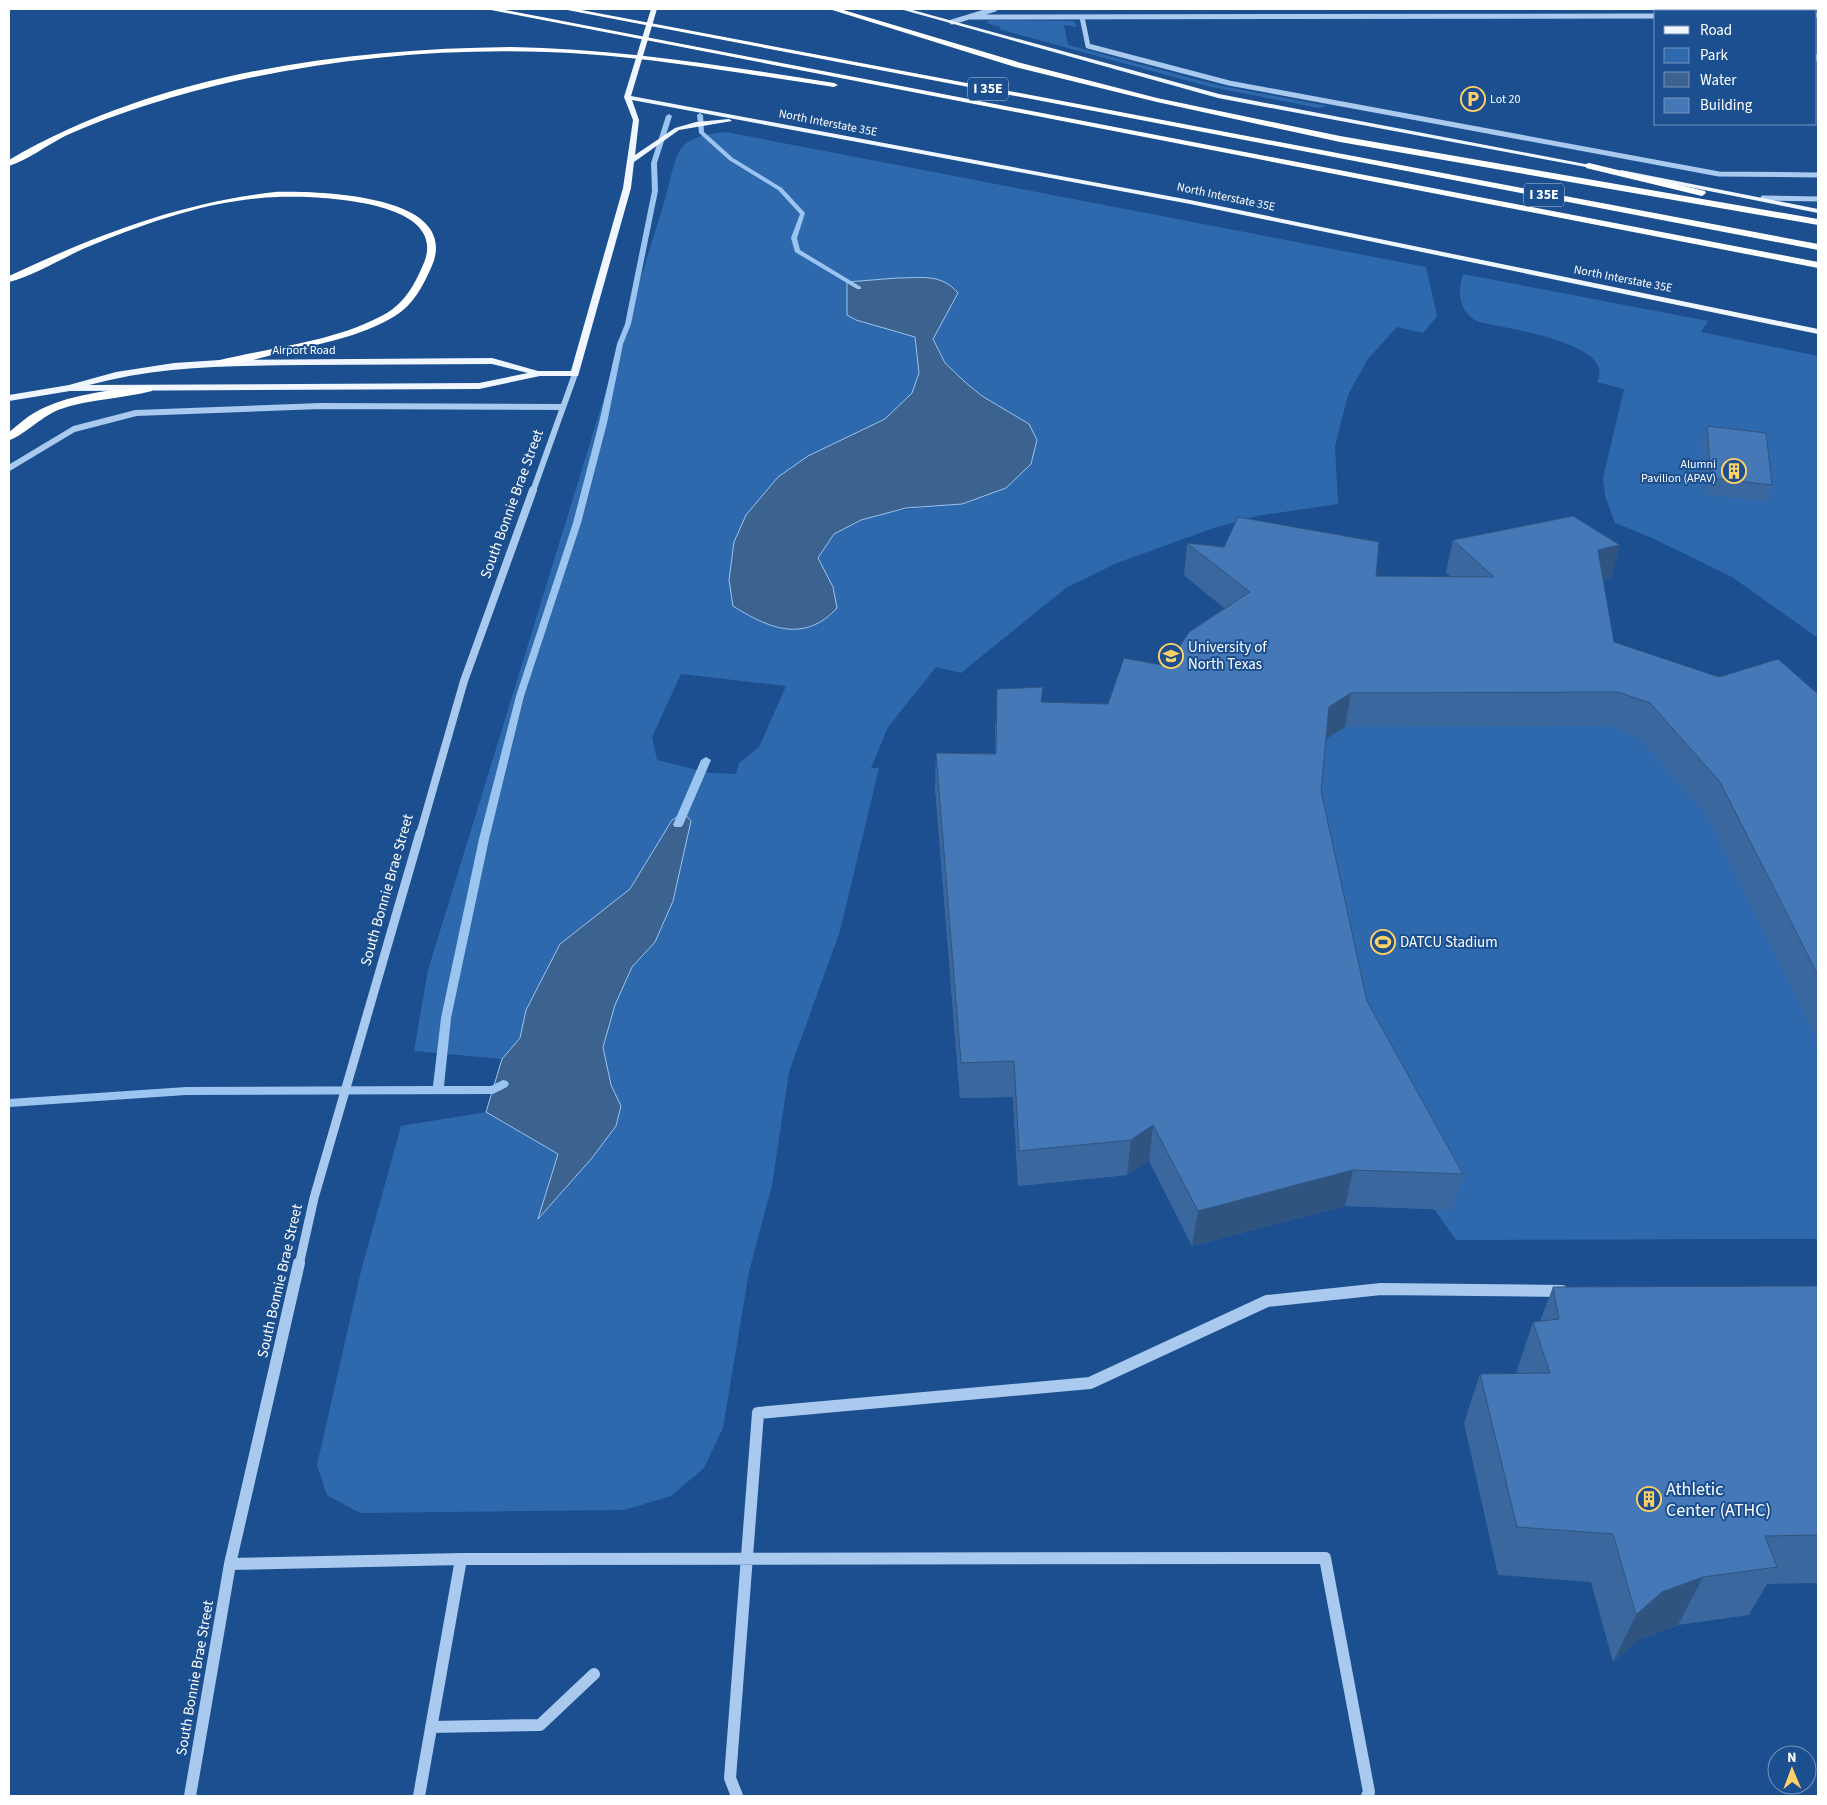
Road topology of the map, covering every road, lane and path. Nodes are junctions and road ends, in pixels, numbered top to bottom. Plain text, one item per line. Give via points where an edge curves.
1 (490, 9) edge
2 (566, 9) edge
3 (654, 9) edge
4 (833, 9) edge
5 (903, 9) edge
6 (995, 9) edge
7 (1654, 16) edge
8 (968, 17) junction
9 (1082, 17) junction
10 (952, 22) junction
11 (627, 97) junction
12 (1129, 112) dead end
13 (744, 120) junction
14 (1195, 128) junction
15 (1176, 142) junction
16 (632, 160) junction
17 (9, 163) edge
18 (1589, 166) junction
19 (1818, 175) edge
20 (1764, 198) junction
21 (1818, 199) edge
22 (1818, 210) edge
23 (1818, 221) edge
24 (1818, 247) edge
25 (1818, 265) edge
26 (9, 279) edge
27 (1818, 332) edge
28 (220, 363) junction
29 (540, 373) junction
30 (575, 374) junction
31 (70, 388) junction
32 (148, 389) junction
33 (9, 398) edge
34 (562, 407) junction
35 (9, 437) edge
36 (9, 468) edge
37 (1570, 1291) edge
38 (746, 1557) junction
39 (461, 1559) junction
40 (230, 1564) junction
41 (594, 1674) dead end
42 (431, 1727) junction
43 (190, 1796) edge
44 (419, 1796) edge
45 (736, 1796) edge
46 (1367, 1796) edge

1 - 15 highway, I 35E
2 - 14 highway, I 35E
3 - 11 main road
4 - 23 highway via 1018,65 1157,100 1340,139
5 - 10 main road
6 - 8 street
7 - 9 street
8 - 9 street
8 - 10 street
9 - 19 street via 1088,46 1229,83 1703,171 1732,175
10 - 18 main road via 1218,96
11 - 13 main road, North Interstate 35E
11 - 16 main road, South Bonnie Brae Street via 636,120
12 - 14 highway
13 - 16 main road via 677,129
13 - 27 main road, North Interstate 35E via 1190,202
14 - 24 highway, I 35E
15 - 17 highway via 649,58 552,50 419,52 258,74 175,94 104,117
15 - 25 highway, I 35E
16 - 30 main road, South Bonnie Brae Street
18 - 20 main road
18 - 23 highway
20 - 21 street
20 - 22 main road
26 - 28 highway via 156,218 190,207 260,195 314,194 364,200 404,214 420,223 430,236 433,248 423,277 401,308 385,318 320,340
28 - 29 main road, Airport Road via 492,361
28 - 31 main road, Airport Road via 116,374
29 - 30 main road, Airport Road
29 - 32 main road, Airport Road via 479,386
30 - 34 street, South Bonnie Brae Street
31 - 32 main road, Airport Road
31 - 33 main road, Airport Road
32 - 35 highway via 106,393 72,402 38,415
34 - 36 street via 321,406 136,413 74,429
34 - 40 street, South Bonnie Brae Street via 464,681 314,1198
37 - 38 street via 1381,1289 1267,1301 1090,1383 758,1413
38 - 39 street
38 - 45 street via 730,1778
38 - 46 street via 1325,1558 1369,1792
39 - 40 street
39 - 42 street
40 - 43 street, South Bonnie Brae Street
41 - 42 street via 540,1725
42 - 44 street

